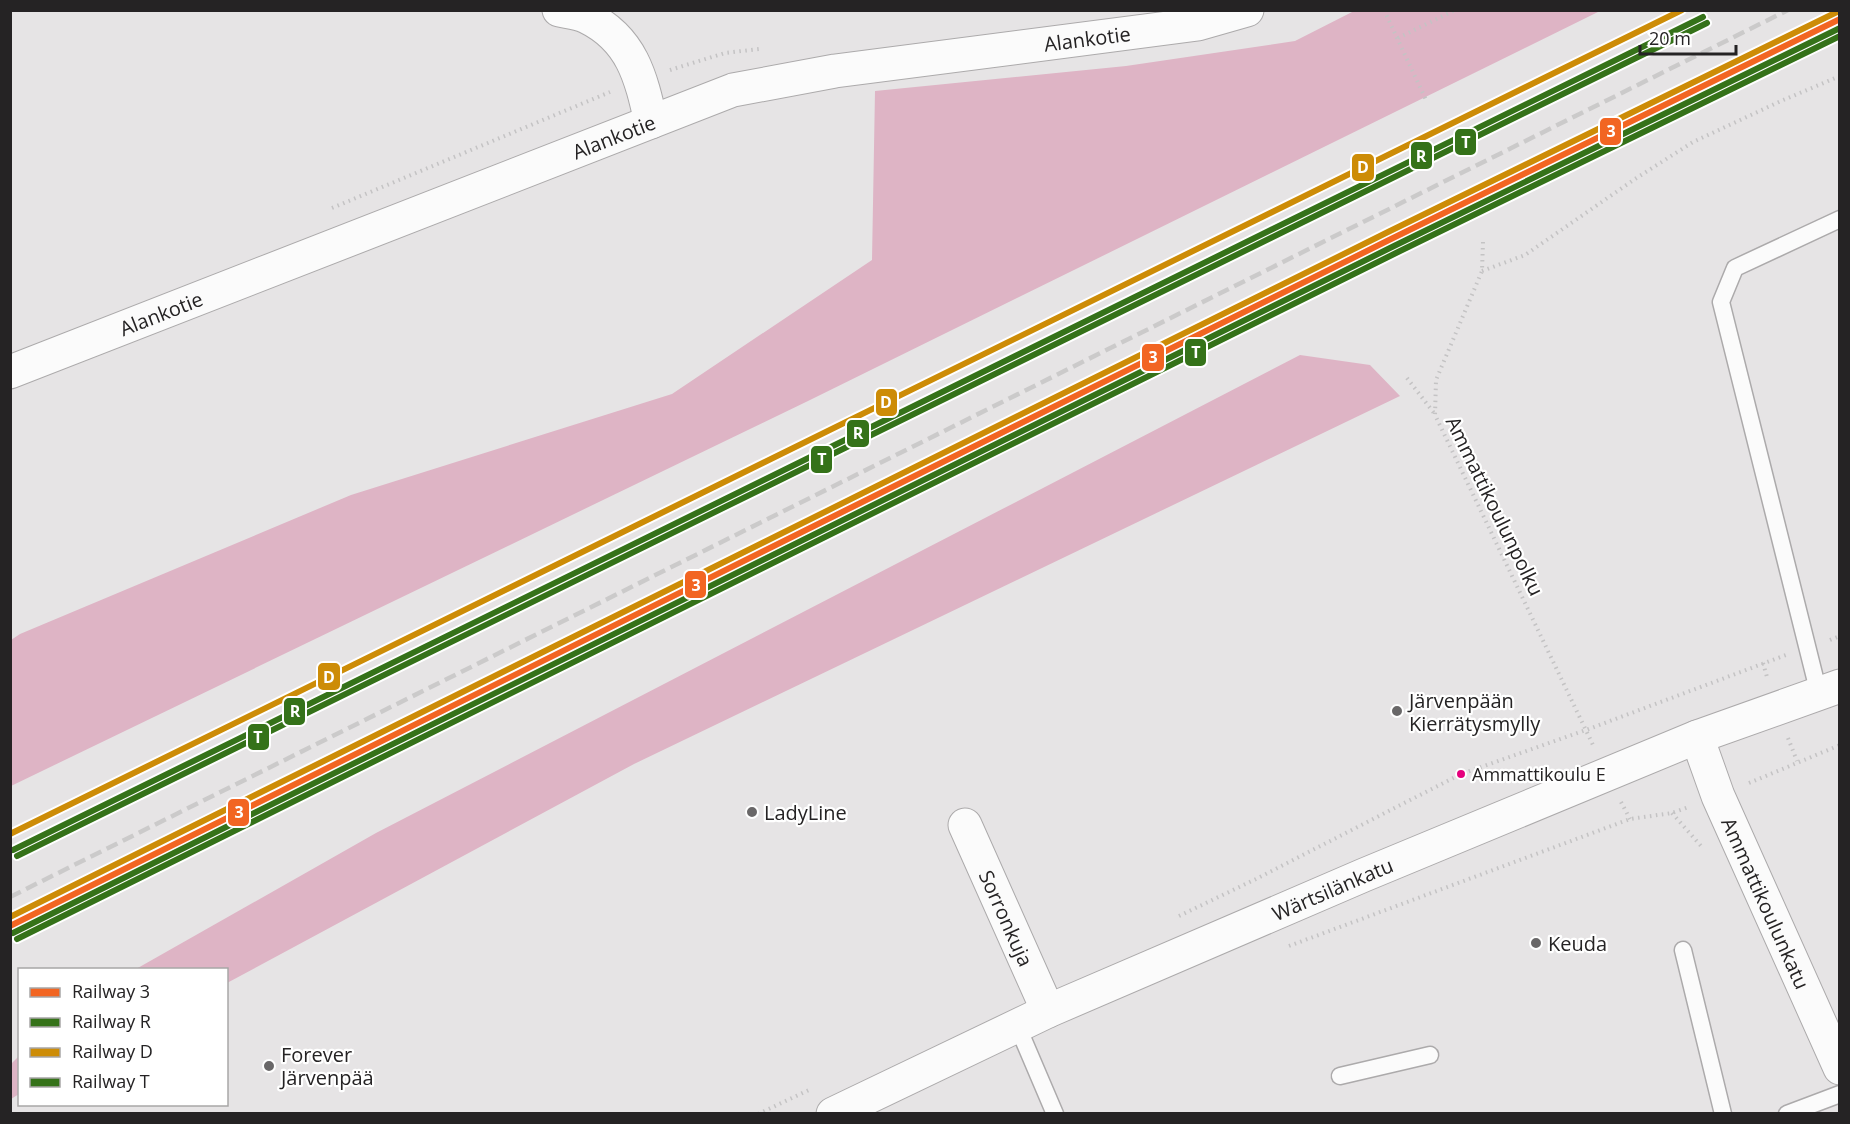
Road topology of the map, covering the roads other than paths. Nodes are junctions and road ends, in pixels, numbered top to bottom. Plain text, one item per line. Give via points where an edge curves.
1 (559, 10) edge
2 (1247, 10) edge
3 (651, 122) junction
4 (1839, 219) edge
5 (10, 372) edge
6 (1829, 690) edge
7 (1697, 737) junction
8 (965, 825) dead end
9 (1683, 950) dead end
10 (1048, 1011) junction
11 (1017, 1025) junction
12 (1430, 1055) dead end
13 (1839, 1068) edge
14 (1340, 1076) dead end
15 (1839, 1094) edge
16 (833, 1113) edge
17 (1055, 1113) edge
18 (1723, 1113) edge
19 (1787, 1113) edge

1 - 3 street via 586,16 615,36 638,71
2 - 3 street, Alankotie via 1198,24 823,73 733,90
3 - 5 street, Alankotie
4 - 6 lane via 1735,268 1722,302 1806,648
6 - 7 street, Wärtsilänkatu
7 - 10 street, Wärtsilänkatu
7 - 13 street, Ammattikoulunkatu via 1718,796
8 - 10 street, Sorronkuja
9 - 18 lane
10 - 11 street, Wärtsilänkatu
11 - 16 street, Wärtsilänkatu
11 - 17 lane
12 - 14 lane
15 - 19 lane

